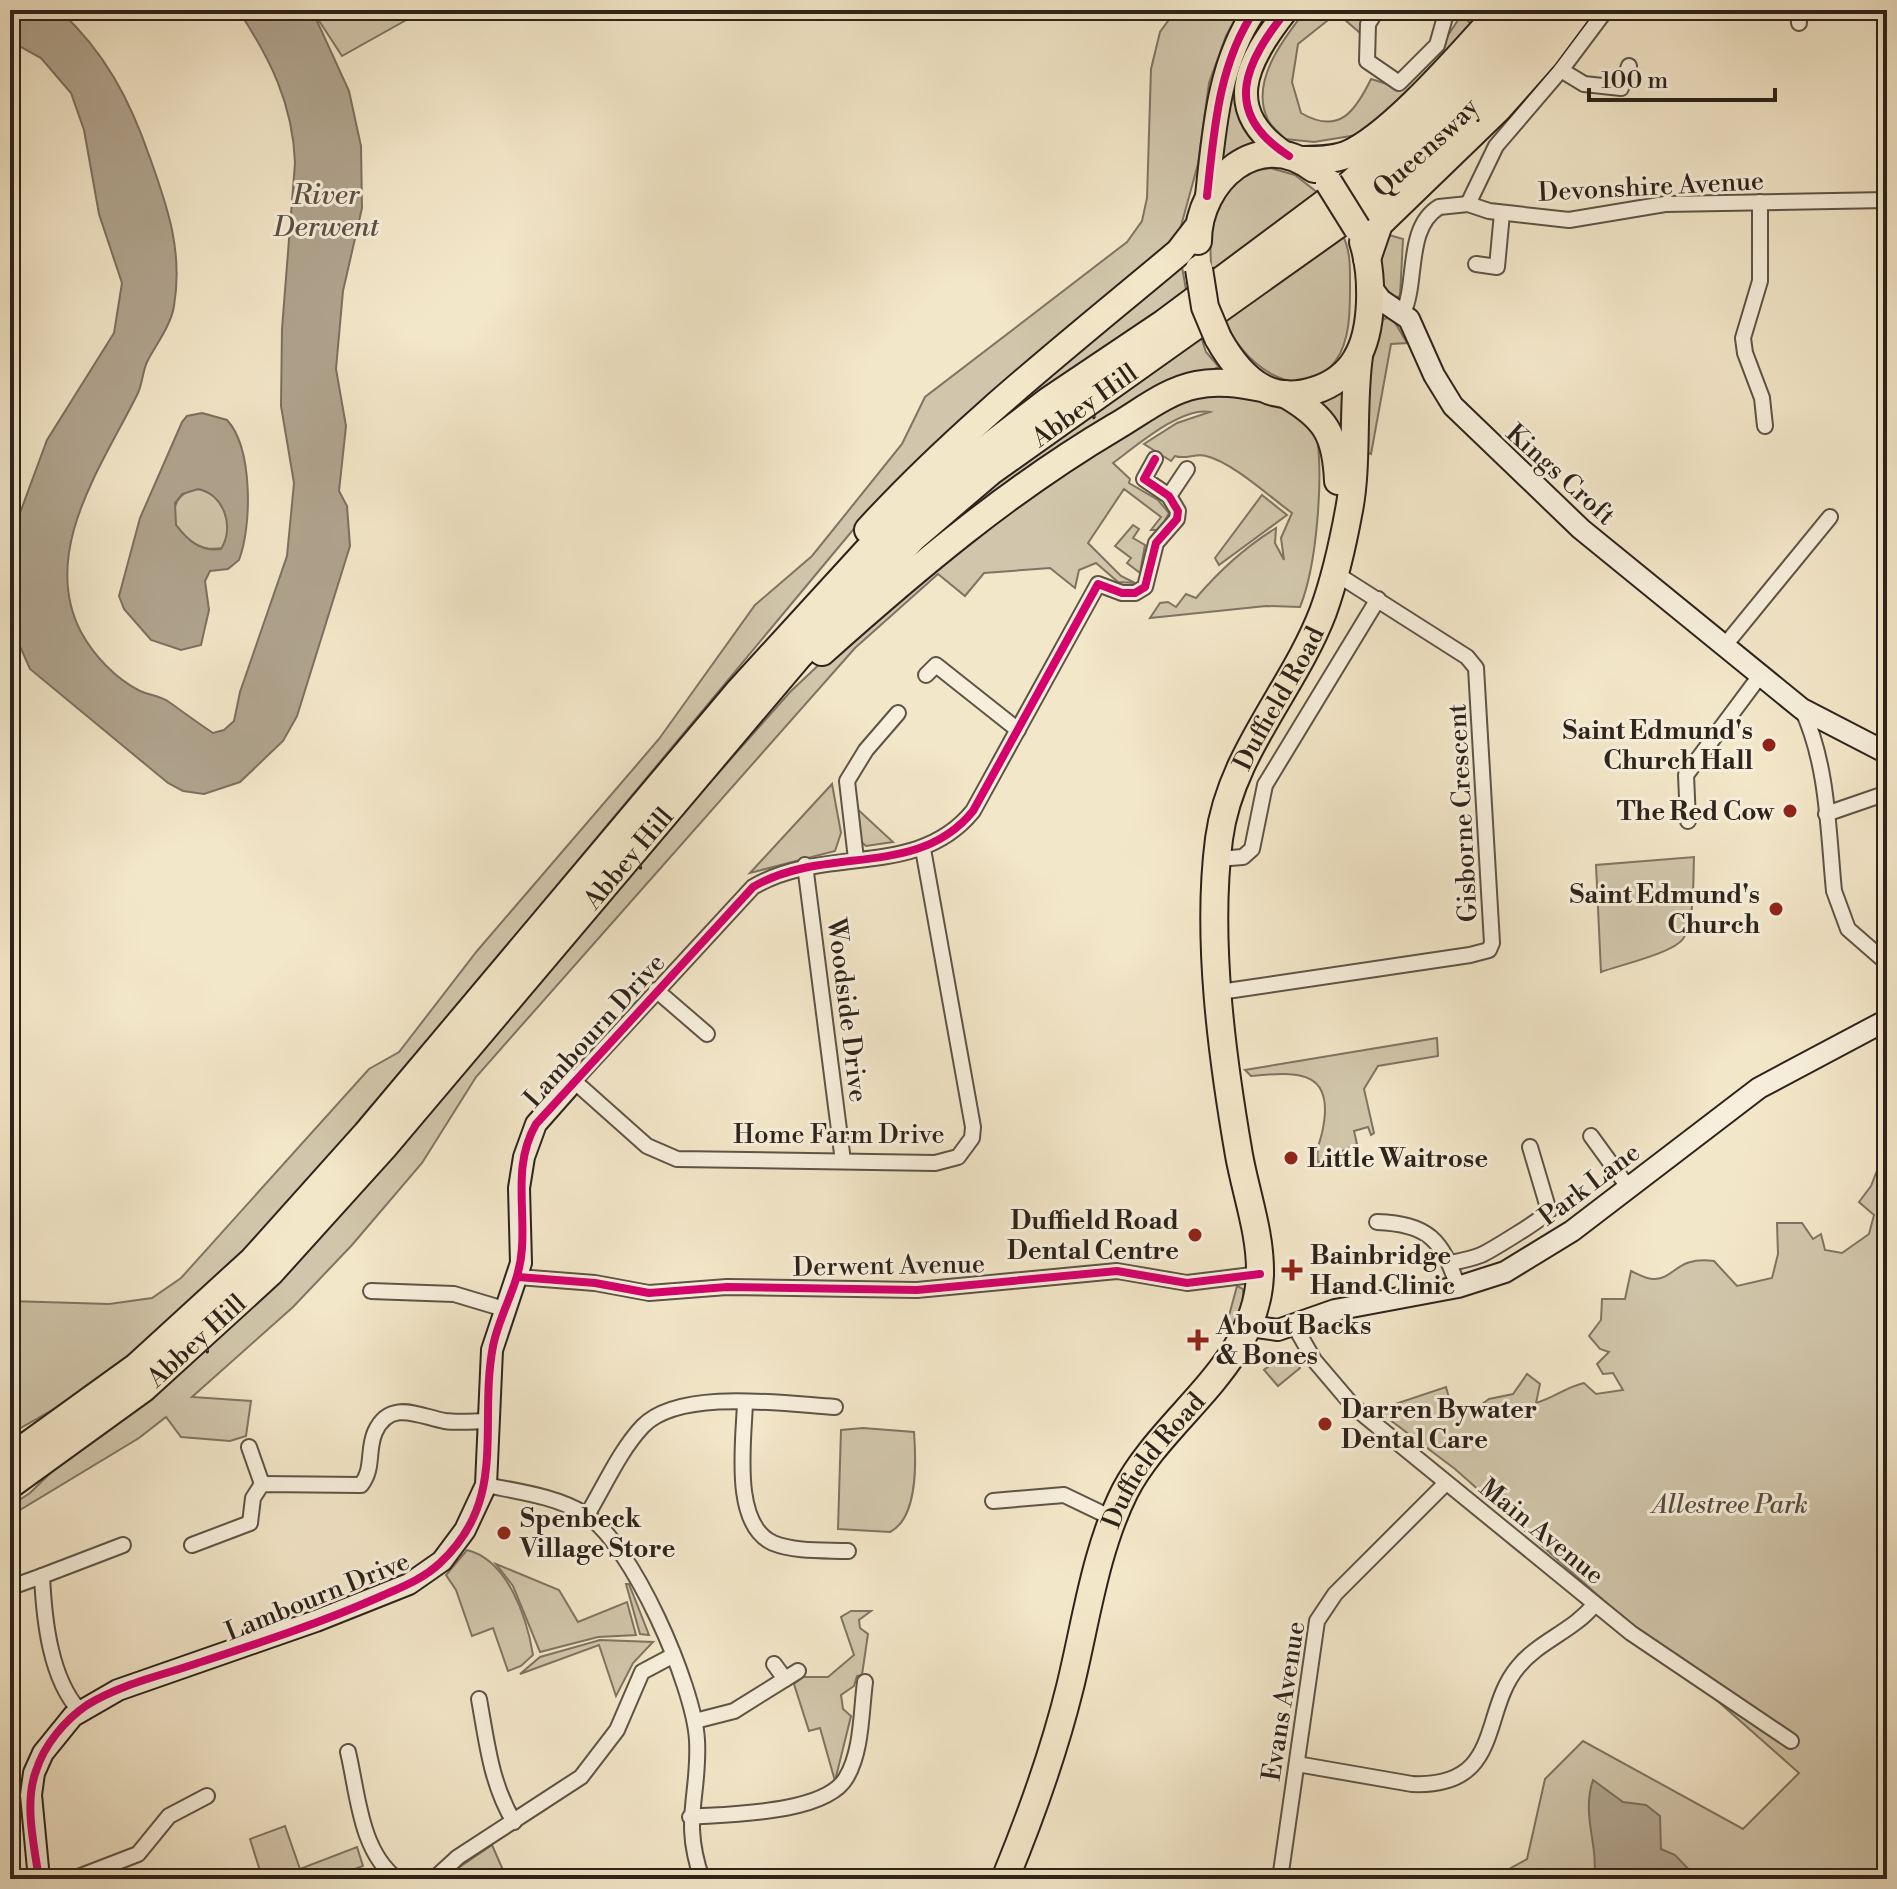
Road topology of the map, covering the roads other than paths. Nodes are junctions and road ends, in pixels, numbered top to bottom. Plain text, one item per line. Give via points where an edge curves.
1 (1255, 10) edge
2 (1287, 10) edge
3 (1377, 10) edge
4 (1447, 10) edge
5 (1501, 10) edge
6 (1528, 10) edge
7 (1557, 10) edge
8 (1579, 10) edge
9 (1606, 10) edge
10 (1629, 66) dead end
11 (1561, 70) junction
12 (1296, 158) junction
13 (1207, 196) junction
14 (1887, 200) edge
15 (1760, 202) junction
16 (1468, 204) junction
17 (1502, 213) junction
18 (1199, 226) junction
19 (1269, 261) junction
20 (1476, 264) dead end
21 (1368, 272) junction
22 (1400, 312) junction
23 (1366, 326) junction
24 (1359, 356) junction
25 (1273, 391) junction
26 (1765, 426) dead end
27 (1155, 459) dead end
28 (1187, 469) dead end
29 (1169, 496) junction
30 (1830, 517) dead end
31 (1341, 536) junction
32 (1335, 573) junction
33 (1378, 599) junction
34 (1726, 644) junction
35 (1762, 673) junction
36 (926, 675) dead end
37 (738, 692) junction
38 (1802, 709) junction
39 (898, 713) dead end
40 (745, 721) junction
41 (1018, 730) junction
42 (1887, 753) edge
43 (1887, 793) edge
44 (1826, 814) junction
45 (1688, 821) dead end
46 (923, 849) junction
47 (856, 859) junction
48 (1217, 859) junction
49 (805, 865) junction
50 (1887, 963) edge
51 (656, 990) junction
52 (1220, 992) junction
53 (1887, 1020) edge
54 (707, 1034) dead end
55 (574, 1081) junction
56 (1591, 1136) dead end
57 (1530, 1147) dead end
58 (843, 1161) junction
59 (1628, 1187) junction
60 (1377, 1222) dead end
61 (1450, 1263) junction
62 (1260, 1274) junction
63 (518, 1277) junction
64 (1458, 1287) junction
65 (371, 1291) dead end
66 (504, 1309) junction
67 (1253, 1316) junction
68 (1294, 1325) junction
69 (745, 1402) junction
70 (835, 1407) dead end
71 (489, 1421) junction
72 (249, 1447) dead end
73 (10, 1458) edge
74 (1446, 1483) junction
75 (262, 1484) junction
76 (10, 1485) edge
77 (486, 1485) junction
78 (993, 1501) dead end
79 (587, 1515) junction
80 (1114, 1519) junction
81 (123, 1545) dead end
82 (192, 1545) dead end
83 (848, 1551) dead end
84 (42, 1576) junction
85 (17, 1585) dead end
86 (1594, 1605) junction
87 (672, 1656) junction
88 (774, 1664) dead end
89 (798, 1671) dead end
90 (785, 1679) junction
91 (859, 1691) dead end
92 (479, 1699) dead end
93 (80, 1711) junction
94 (695, 1721) junction
95 (1791, 1741) dead end
96 (348, 1752) dead end
97 (1297, 1764) junction
98 (207, 1796) dead end
99 (690, 1817) junction
100 (514, 1822) junction
101 (699, 1878) edge
102 (39, 1879) edge
103 (73, 1879) edge
104 (397, 1879) edge
105 (434, 1879) edge
106 (1005, 1879) edge
107 (1280, 1879) edge

1 - 13 main road via 1224,80
2 - 12 main road via 1252,64 1246,99 1255,130
3 - 4 street via 1368,24 1367,61 1399,83 1437,45
5 - 12 highway via 1373,138 1341,157
6 - 19 highway, Queensway via 1403,139
7 - 19 highway, Queensway via 1424,151 1350,216
8 - 21 highway via 1498,109 1376,228
9 - 11 street
10 - 11 street via 1621,91 1584,84
11 - 16 street via 1496,146
12 - 13 highway via 1265,155 1246,161 1225,174
12 - 21 highway, bridge via 1329,183 1357,228
13 - 18 highway
14 - 15 street, Devonshire Avenue
15 - 17 street, Devonshire Avenue via 1665,204 1569,220
15 - 26 street via 1760,281 1743,338
16 - 17 street, Devonshire Avenue
16 - 22 street via 1439,207 1423,225 1410,299
17 - 20 street via 1497,267
18 - 25 highway, bridge via 1205,307 1218,338 1238,366
18 - 37 highway via 1179,252 897,498 825,578
19 - 37 highway, Abbey Hill via 1048,401 956,472 867,551
19 - 40 highway, Abbey Hill via 990,472 914,537 837,613
21 - 22 street, Kings Croft via 1381,300
21 - 23 highway
22 - 23 street via 1381,314
22 - 34 street, Kings Croft via 1409,319 1442,389 1471,427 1581,529
23 - 24 highway
24 - 25 highway via 1344,375 1320,388
24 - 31 highway, Duffield Road via 1349,510
25 - 31 highway, Duffield Road via 1311,410 1332,440
25 - 40 highway via 1226,382 1188,387 1084,445 932,553
27 - 29 street via 1144,479
28 - 29 street
29 - 41 street, Lambourn Drive via 1178,515 1156,543 1145,587 1122,593 1098,584
30 - 34 street
31 - 32 highway, Duffield Road
32 - 33 street, Gisborne Crescent
32 - 48 highway, Duffield Road via 1313,636 1232,785
33 - 48 street, Duffield Road via 1265,785 1252,849 1243,857
33 - 52 street, Gisborne Crescent via 1476,668 1492,943 1489,950 1470,955
34 - 35 street, Kings Croft
35 - 38 street, Kings Croft
35 - 45 street via 1686,775
36 - 41 street via 936,665
37 - 73 highway, Abbey Hill via 366,1134 253,1260 136,1367
38 - 42 street, Kings Croft
38 - 44 street via 1816,747
39 - 47 street via 887,738 861,758 847,781
40 - 76 highway, Abbey Hill via 374,1159 270,1273 144,1388
41 - 46 street, Lambourn Drive via 973,811 944,840
43 - 44 street
44 - 50 street via 1834,891 1843,919
46 - 47 street, Lambourn Drive
46 - 58 street, Home Farm Drive via 972,1138 958,1157 947,1161
47 - 49 street, Lambourn Drive
48 - 52 highway, Duffield Road
49 - 51 street, Lambourn Drive via 784,870 746,892
49 - 58 street, Woodside Drive
51 - 54 street
51 - 55 street, Lambourn Drive
52 - 62 highway, Duffield Road via 1233,1113
53 - 59 street, Park Lane via 1759,1088
55 - 58 street, Home Farm Drive via 665,1156
55 - 63 street, Lambourn Drive via 536,1124 525,1151
56 - 59 street
57 - 61 street via 1549,1211 1545,1219 1483,1255
59 - 64 street, Park Lane via 1537,1255
60 - 61 street via 1421,1229 1440,1244
61 - 64 street
62 - 63 street, Derwent Avenue via 1187,1283 1117,1271 917,1290 727,1287 649,1293
62 - 67 highway, Duffield Road
63 - 66 street, Lambourn Drive
64 - 68 street, Park Lane via 1335,1310
65 - 66 street via 454,1294
66 - 71 street, Lambourn Drive via 492,1350
67 - 68 street
67 - 80 highway, Duffield Road via 1224,1366 1143,1460
68 - 74 street, Main Avenue via 1314,1360 1352,1406
69 - 70 street
69 - 79 street via 674,1409 644,1425
69 - 83 street via 744,1495 755,1527 774,1543
71 - 75 street via 447,1421 403,1411 379,1424 361,1485
71 - 77 street, Lambourn Drive
72 - 75 street
74 - 86 street, Main Avenue
74 - 97 street, Evans Avenue via 1321,1613
75 - 82 street via 253,1498 250,1523
77 - 79 street via 554,1499
77 - 93 street, Lambourn Drive via 465,1530 428,1573 340,1613 118,1690
78 - 80 street via 1064,1495
79 - 87 street via 614,1541 642,1586
80 - 106 highway, Duffield Road via 1057,1737
81 - 84 street
84 - 85 street
84 - 93 street via 59,1674
86 - 95 street, Main Avenue
86 - 97 street via 1578,1624 1515,1671 1489,1741 1458,1774 1431,1784 1412,1784
87 - 94 street
87 - 100 street via 637,1679 617,1730 581,1777
88 - 90 street
89 - 90 street
90 - 94 street via 734,1711
91 - 99 street via 854,1761 836,1791 792,1805
92 - 100 street via 492,1776
93 - 102 street, Lambourn Drive via 43,1753 34,1773 31,1795
94 - 99 street via 697,1760
96 - 104 street via 371,1848
97 - 107 street, Evans Avenue
98 - 103 street via 169,1816 138,1854
99 - 101 street
100 - 105 street

